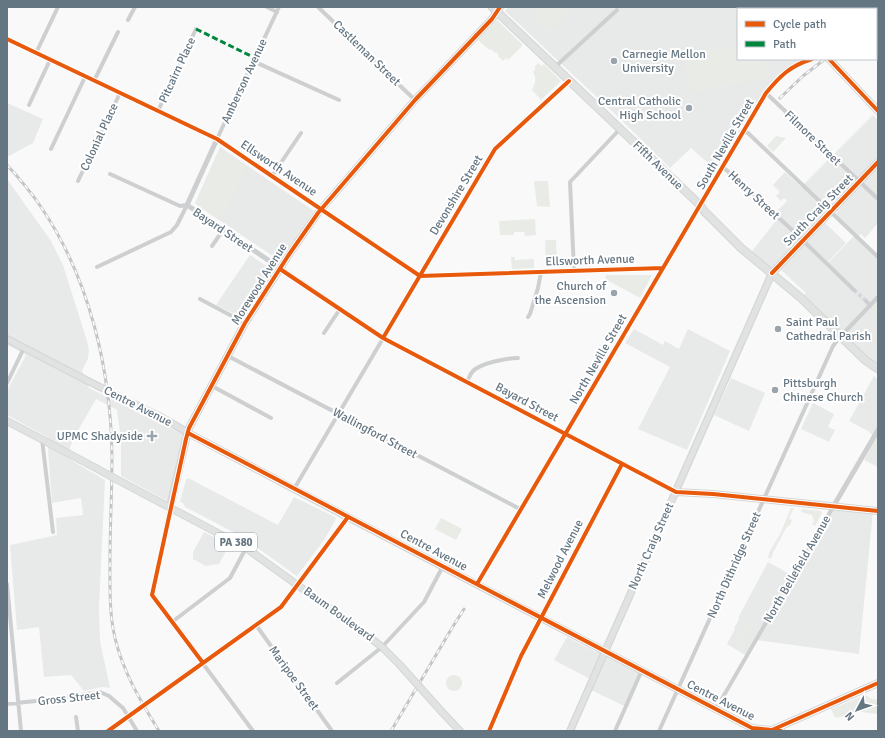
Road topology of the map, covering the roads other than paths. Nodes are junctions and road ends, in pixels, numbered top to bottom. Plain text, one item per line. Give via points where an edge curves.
1 (58, 7) edge
2 (135, 7) edge
3 (266, 7) edge
4 (279, 7) edge
5 (318, 7) edge
6 (496, 9) edge
7 (617, 10) dead end
8 (277, 12) junction
9 (128, 20) dead end
10 (196, 29) dead end
11 (118, 32) dead end
12 (7, 40) edge
13 (36, 53) junction
14 (50, 60) junction
15 (809, 60) edge
16 (830, 60) edge
17 (253, 61) junction
18 (555, 67) junction
19 (85, 77) junction
20 (94, 81) junction
21 (569, 81) junction
22 (120, 93) junction
23 (766, 93) junction
24 (339, 100) dead end
25 (415, 100) junction
26 (29, 105) dead end
27 (158, 111) junction
28 (878, 111) edge
29 (620, 129) junction
30 (743, 132) junction
31 (301, 133) dead end
32 (217, 139) junction
33 (52, 149) dead end
34 (878, 162) edge
35 (723, 167) junction
36 (110, 174) dead end
37 (272, 176) junction
38 (78, 181) dead end
39 (859, 181) junction
40 (878, 199) edge
41 (187, 205) junction
42 (700, 205) junction
43 (321, 209) junction
44 (830, 212) junction
45 (223, 230) junction
46 (802, 241) junction
47 (212, 246) dead end
48 (878, 257) edge
49 (97, 267) dead end
50 (663, 268) junction
51 (280, 269) junction
52 (574, 270) junction
53 (541, 272) junction
54 (772, 273) junction
55 (420, 276) junction
56 (854, 290) tunnel mouth
57 (878, 297) edge
58 (200, 299) dead end
59 (866, 301) tunnel mouth
60 (870, 305) junction
61 (340, 309) junction
62 (528, 316) dead end
63 (245, 323) junction
64 (324, 334) dead end
65 (841, 336) junction
66 (7, 338) edge
67 (383, 338) junction
68 (24, 348) junction
69 (228, 356) junction
70 (518, 358) dead end
71 (878, 369) edge
72 (467, 382) junction
73 (7, 383) edge
74 (212, 386) junction
75 (338, 413) junction
76 (271, 418) dead end
77 (7, 421) edge
78 (878, 430) edge
79 (188, 433) junction
80 (566, 434) junction
81 (42, 440) junction
82 (622, 464) junction
83 (294, 489) junction
84 (676, 492) junction
85 (764, 500) junction
86 (170, 507) junction
87 (833, 507) junction
88 (522, 510) junction
89 (878, 511) edge
90 (348, 517) junction
91 (53, 532) dead end
92 (246, 548) junction
93 (443, 566) junction
94 (7, 584) edge
95 (298, 584) junction
96 (477, 584) junction
97 (541, 617) junction
98 (9, 619) edge
99 (172, 622) junction
100 (256, 626) junction
101 (382, 647) junction
102 (604, 651) junction
103 (203, 663) junction
104 (642, 670) junction
105 (337, 683) dead end
106 (878, 683) edge
107 (678, 689) junction
108 (19, 702) junction
109 (7, 704) edge
110 (716, 709) junction
111 (76, 717) dead end
112 (770, 730) edge
113 (21, 731) edge
114 (78, 731) edge
115 (108, 731) edge
116 (137, 731) edge
117 (253, 731) edge
118 (332, 731) edge
119 (460, 731) edge
120 (489, 731) edge
121 (570, 731) edge
122 (615, 731) edge
123 (659, 731) edge
124 (781, 731) edge

1 - 13 street
2 - 9 street
3 - 8 street
4 - 8 street, Amberson Avenue
5 - 25 street, Castleman Street
6 - 18 highway, Fifth Avenue
6 - 25 main road, Morewood Avenue via 492,19
7 - 18 street
8 - 17 street, Amberson Avenue
10 - 27 street, Pitcairn Place
11 - 20 street
12 - 13 street, Ellsworth Avenue
13 - 14 street, Ellsworth Avenue
14 - 19 street, Ellsworth Avenue
14 - 26 street
15 - 23 street, South Neville Street via 784,73
16 - 28 main road
17 - 24 street
17 - 32 street, Amberson Avenue
18 - 21 highway, Fifth Avenue
19 - 20 street, Ellsworth Avenue
19 - 33 street
20 - 22 street, Ellsworth Avenue
21 - 29 highway, Fifth Avenue
21 - 55 street, Devonshire Street via 495,149
22 - 27 street, Ellsworth Avenue
22 - 38 street, Colonial Place
23 - 30 street, South Neville Street
23 - 39 street, Filmore Street
25 - 43 main road, Morewood Avenue
27 - 32 street, Ellsworth Avenue
29 - 42 highway, Fifth Avenue
29 - 52 street via 570,182
30 - 35 street, South Neville Street
30 - 44 street via 748,133
31 - 37 street
32 - 37 street, Ellsworth Avenue
32 - 41 street, Amberson Avenue
34 - 39 main road, South Craig Street
35 - 42 street, South Neville Street
35 - 46 street, Henry Street
36 - 41 street, Bayard Street via 180,206
37 - 43 street, Ellsworth Avenue
39 - 40 street, Filmore Street
39 - 44 main road, South Craig Street
41 - 45 street, Bayard Street
41 - 49 street, Amberson Avenue via 177,225 170,232
42 - 50 street, North Neville Street
42 - 54 highway, Fifth Avenue via 741,248
43 - 51 main road, Morewood Avenue
43 - 55 street, Ellsworth Avenue
44 - 46 main road, South Craig Street
44 - 48 street
45 - 47 street
45 - 51 street, Bayard Street
46 - 54 main road, South Craig Street
46 - 56 street, Henry Street
50 - 52 street, Ellsworth Avenue
50 - 80 street, North Neville Street
51 - 61 street, Bayard Street
51 - 63 main road, Morewood Avenue
52 - 53 street, Ellsworth Avenue
53 - 55 street, Ellsworth Avenue
53 - 62 street
54 - 65 highway, Fifth Avenue
54 - 84 main road, North Craig Street
55 - 67 street, Devonshire Street
57 - 60 street, North Dithridge Street
58 - 63 street
59 - 60 street
60 - 65 street, North Dithridge Street
61 - 64 street
61 - 67 street, Bayard Street
63 - 69 main road, Morewood Avenue
65 - 71 highway, Fifth Avenue
65 - 85 street, North Dithridge Street via 833,346
66 - 68 main road, Centre Avenue
67 - 72 street, Bayard Street
67 - 75 street, Devonshire Street
68 - 73 street
68 - 79 main road, Centre Avenue, bridge
69 - 74 main road, Morewood Avenue
69 - 75 street, Wallingford Street
70 - 72 street via 480,366 474,370
72 - 80 street, Bayard Street
74 - 76 street
74 - 79 main road, Morewood Avenue
75 - 83 street, Devonshire Street
75 - 88 street, Wallingford Street
77 - 81 main road, Baum Boulevard / PA 380
78 - 87 street, North Bellefield Avenue
79 - 83 main road, Centre Avenue
79 - 86 main road, Morewood Avenue
80 - 82 street, Bayard Street
80 - 88 street, North Neville Street
81 - 86 main road, Baum Boulevard / PA 380, bridge
81 - 91 street
82 - 84 street, Bayard Street
82 - 97 street, Melwood Avenue
83 - 90 main road, Centre Avenue
84 - 85 main road, Bayard Street
84 - 102 main road, North Craig Street
85 - 87 main road, Bayard Street
85 - 107 street, North Dithridge Street
86 - 92 main road, Baum Boulevard / PA 380
86 - 99 street, Morewood Avenue via 152,595
87 - 89 main road, Bayard Street
87 - 110 street, North Bellefield Avenue
88 - 96 street, North Neville Street
90 - 93 main road, Centre Avenue
90 - 95 street
92 - 95 main road, Baum Boulevard / PA 380
92 - 99 street via 230,578
93 - 96 main road, Centre Avenue
93 - 101 street via 424,602
94 - 98 street
95 - 100 street via 281,607
95 - 101 main road, Baum Boulevard / PA 380
96 - 97 main road, Centre Avenue
97 - 102 main road, Centre Avenue
97 - 120 street, Melwood Avenue via 521,656
98 - 108 street
99 - 103 street, Morewood Avenue
100 - 103 street
100 - 118 street, Maripoe Street
101 - 105 street
101 - 119 main road, Baum Boulevard / PA 380, bridge
102 - 104 main road, Centre Avenue
102 - 121 main road, North Craig Street
103 - 115 street, bridge
103 - 117 street, Morewood Avenue
104 - 107 main road, Centre Avenue
104 - 122 street
106 - 112 main road
107 - 110 main road, Centre Avenue
107 - 123 street, North Dithridge Street
108 - 109 street, Gross Street
108 - 113 street
108 - 116 street, Gross Street via 100,692 123,708
110 - 112 main road, Centre Avenue via 752,728
111 - 114 street
112 - 124 main road, Centre Avenue

